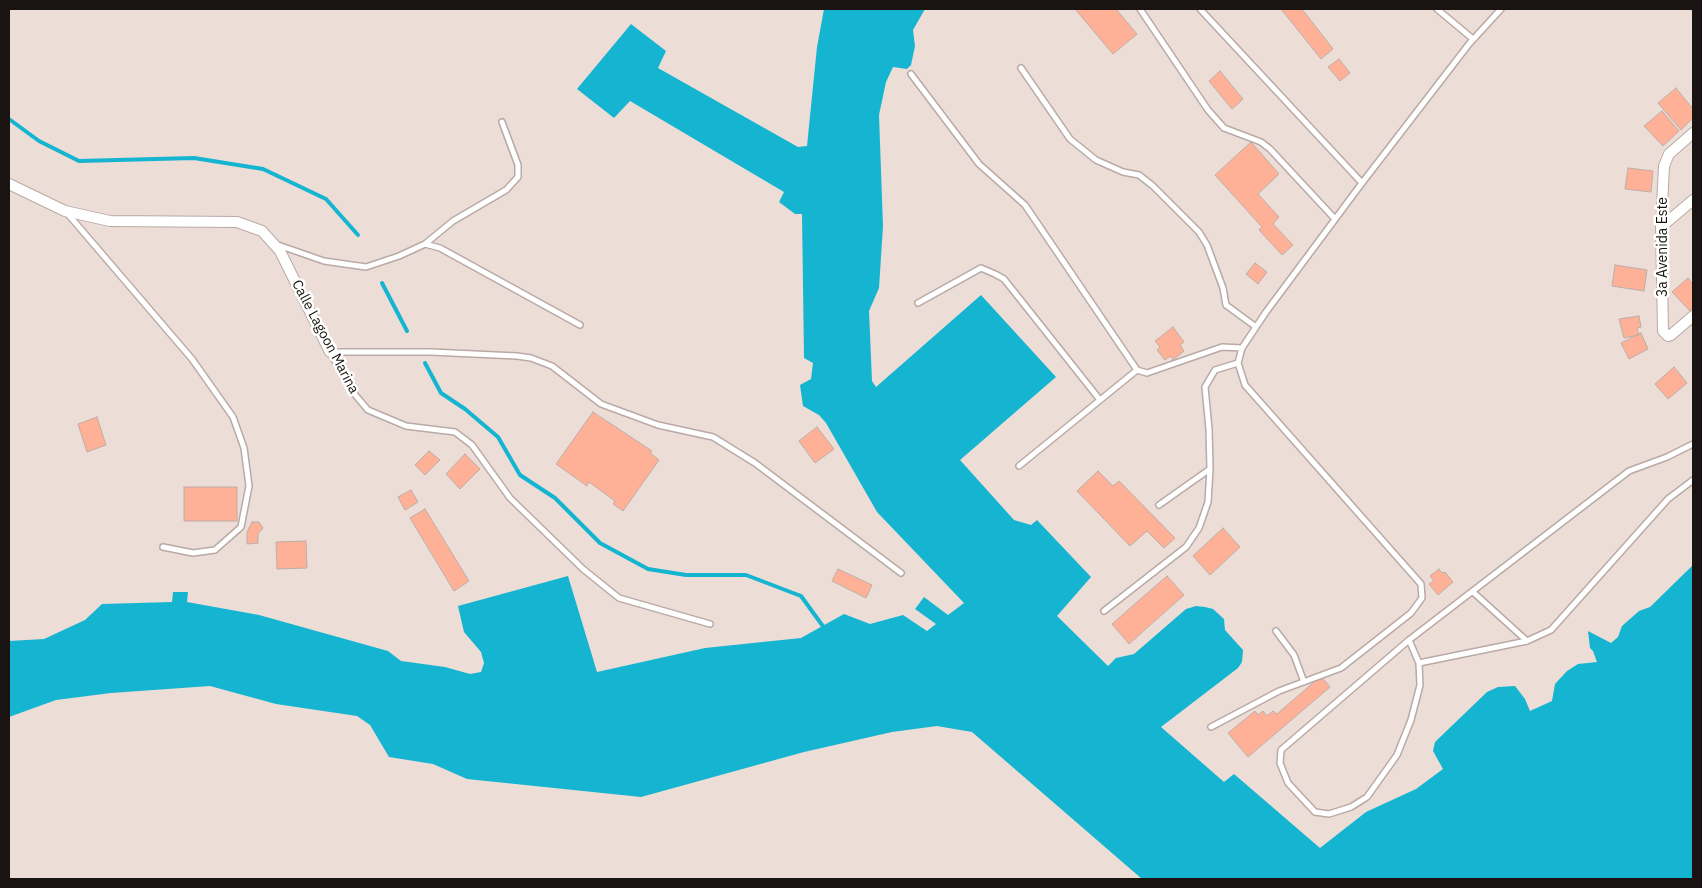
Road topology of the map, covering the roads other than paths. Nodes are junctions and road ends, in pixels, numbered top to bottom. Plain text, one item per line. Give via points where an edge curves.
1 (1140, 9) edge
2 (1200, 9) edge
3 (1437, 9) edge
4 (1502, 9) edge
5 (1473, 40) junction
6 (1021, 68) dead end
7 (911, 74) dead end
8 (502, 122) dead end
9 (1693, 133) edge
10 (1362, 183) junction
11 (9, 184) edge
12 (1693, 200) edge
13 (65, 211) junction
14 (1335, 220) junction
15 (1661, 227) junction
16 (273, 243) junction
17 (425, 244) junction
18 (918, 303) dead end
19 (1693, 316) edge
20 (580, 325) dead end
21 (1256, 327) junction
22 (1242, 348) junction
23 (330, 352) junction
24 (1238, 363) junction
25 (1137, 370) junction
26 (1100, 400) junction
27 (1693, 444) edge
28 (1019, 466) dead end
29 (1210, 470) junction
30 (1693, 480) edge
31 (1159, 505) dead end
32 (163, 547) dead end
33 (901, 573) dead end
34 (1473, 592) junction
35 (1104, 611) dead end
36 (710, 624) dead end
37 (1276, 631) dead end
38 (1409, 640) junction
39 (1527, 641) junction
40 (1420, 663) junction
41 (1304, 682) junction
42 (1211, 728) dead end

1 - 14 lane via 1208,110 1224,128 1261,142 1270,149
2 - 10 lane
3 - 5 lane
4 - 5 lane
5 - 10 lane
6 - 21 lane via 1070,139 1096,160 1139,175 1199,232 1223,288 1226,305
7 - 25 lane via 979,164 1025,205
8 - 17 lane via 518,165 518,177 506,190 453,221
9 - 15 street, 3a Avenida Este via 1669,154 1664,166
10 - 14 lane
11 - 13 street, Calle Lagoon Marina
12 - 15 street
13 - 16 street, Calle Lagoon Marina via 110,220 237,222 262,231
13 - 32 lane via 192,359 234,417 244,448 249,486 241,527 215,550 193,553
14 - 21 lane
15 - 19 street, 3a Avenida Este via 1663,331 1671,335
16 - 17 lane via 324,261 366,267
16 - 23 street, Calle Lagoon Marina
17 - 20 lane via 440,248
18 - 26 lane via 981,268 1004,279
21 - 22 lane
22 - 24 lane
22 - 25 lane via 1222,347 1148,373
23 - 33 lane via 518,356 552,366 601,404 658,425 712,436 754,463
23 - 36 lane, Calle Lagoon Marina via 351,390 368,410 406,426 455,432 472,446 510,498 583,569 619,598
24 - 29 lane via 1215,370 1206,387
24 - 41 lane via 1245,385 1421,584 1422,598 1410,613 1342,668
25 - 26 lane
26 - 28 lane
27 - 34 lane via 1667,458 1629,471
29 - 31 lane
29 - 35 lane via 1208,502 1199,528 1186,548
30 - 39 lane via 1668,499 1551,630
34 - 38 lane
34 - 39 lane
37 - 41 lane via 1294,655
38 - 40 lane
38 - 40 lane via 1281,750 1280,763 1288,783 1315,812 1329,814 1351,807 1367,797 1381,778 1397,755 1411,720 1420,685
39 - 40 lane
41 - 42 lane

